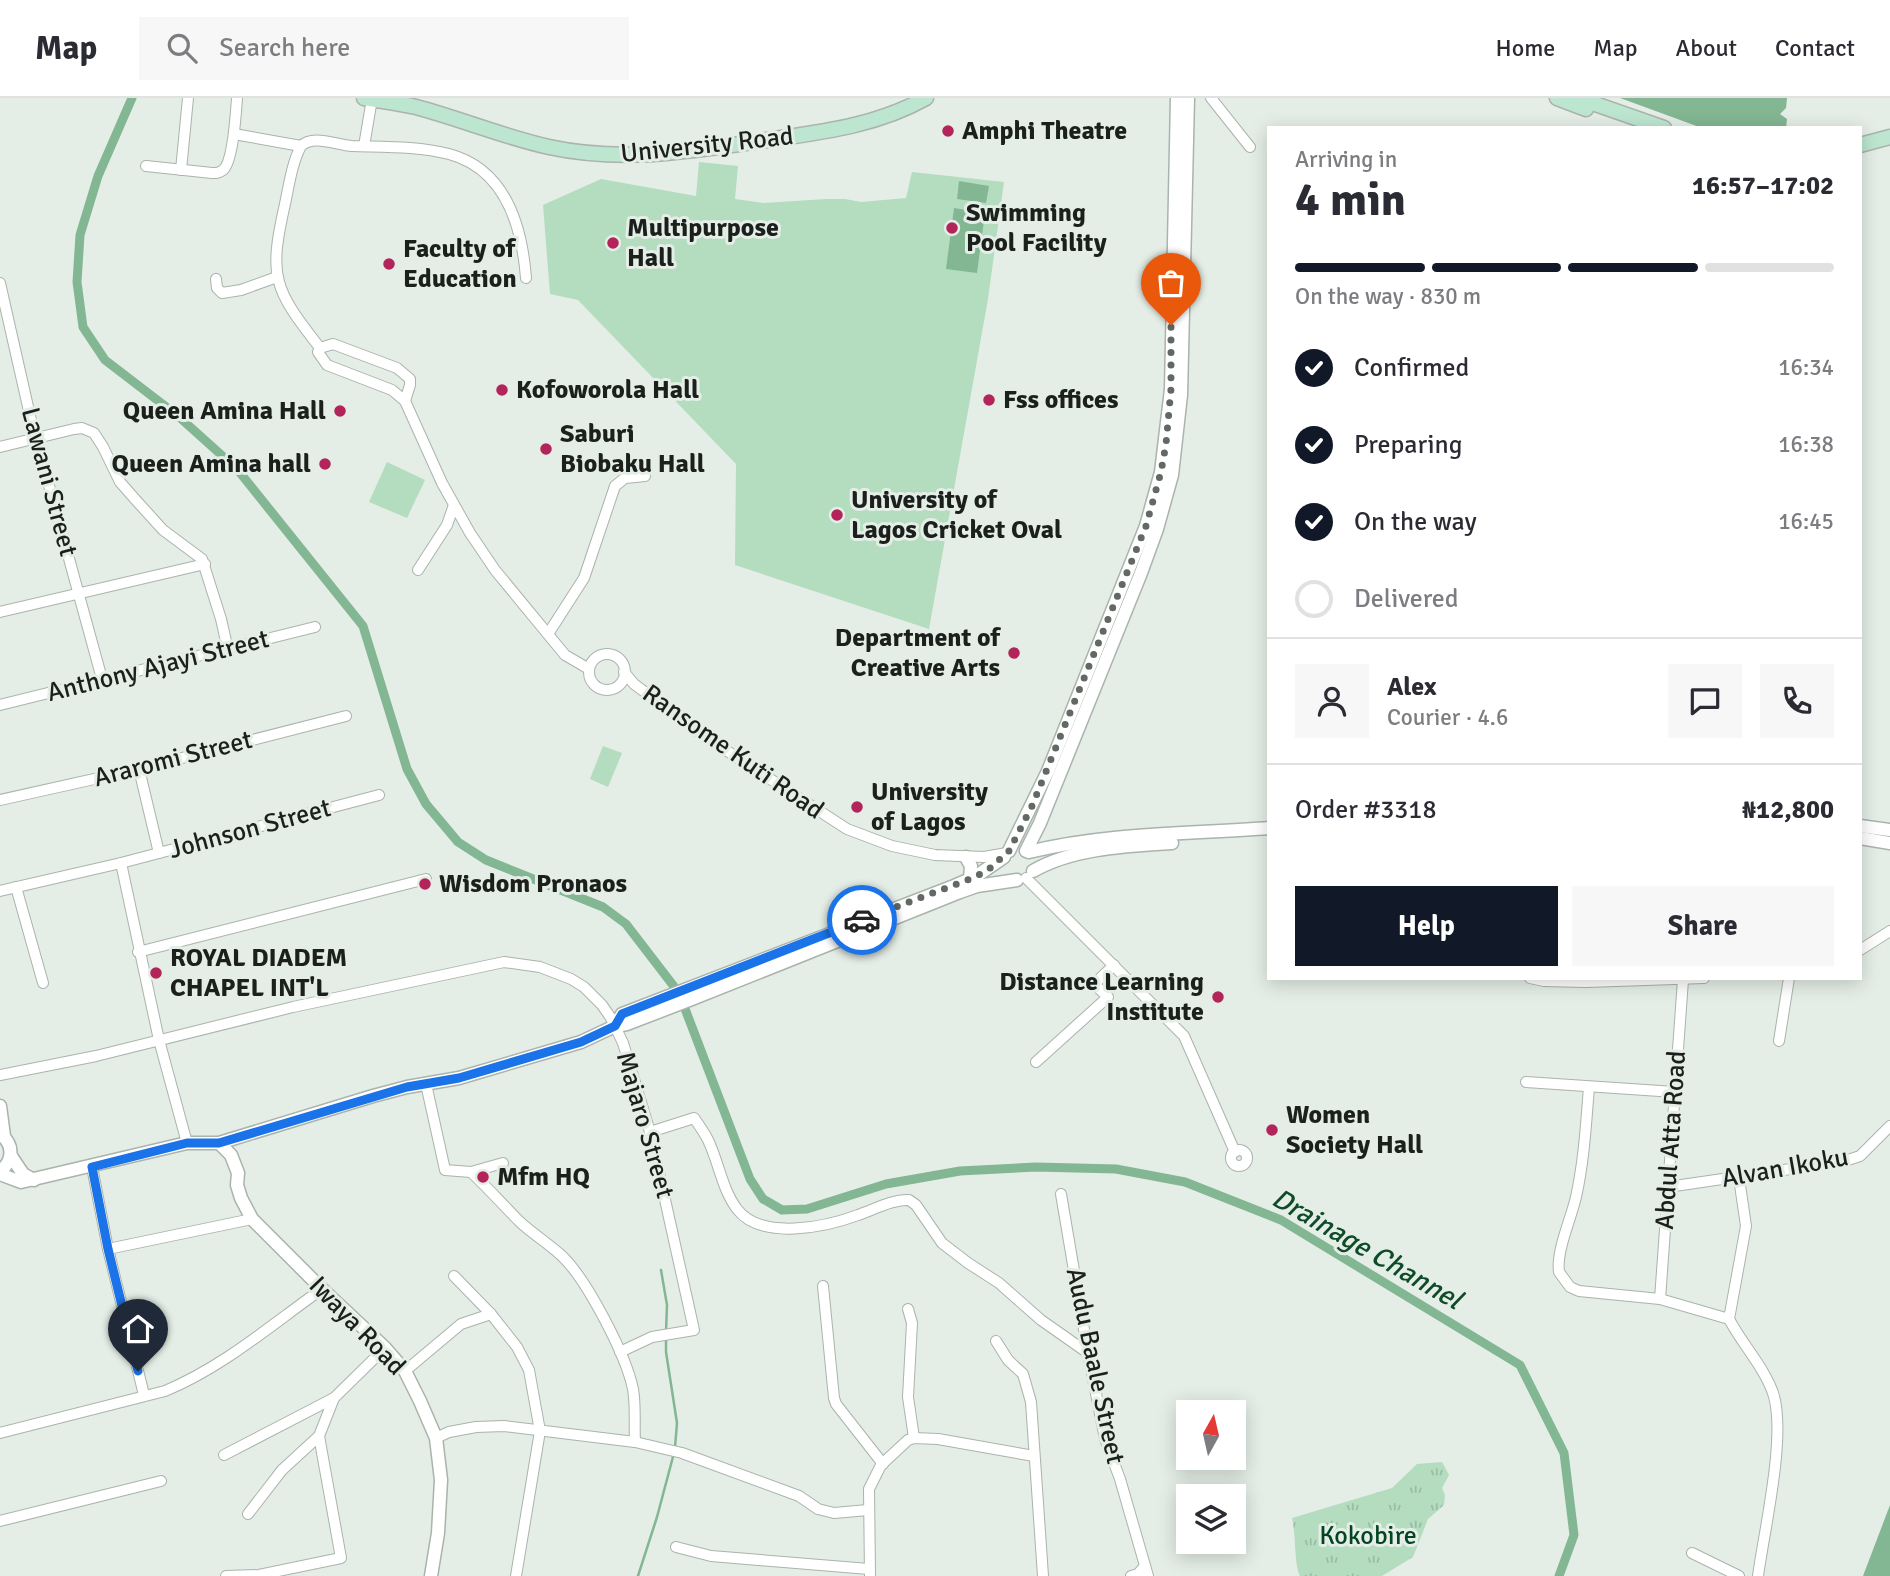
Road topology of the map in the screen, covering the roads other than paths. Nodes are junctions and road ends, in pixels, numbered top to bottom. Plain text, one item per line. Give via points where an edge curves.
1 (188, 98) edge
2 (237, 98) edge
3 (409, 98) edge
4 (905, 98) edge
5 (926, 98) edge
6 (1177, 98) edge
7 (1188, 98) edge
8 (1211, 98) edge
9 (1558, 98) edge
10 (1578, 98) edge
11 (368, 99) edge
12 (1633, 126) edge
13 (1658, 126) edge
14 (234, 134) junction
15 (1890, 137) edge
16 (1862, 144) edge
17 (301, 146) junction
18 (364, 146) junction
19 (1890, 146) edge
20 (1250, 147) dead end
21 (1862, 153) edge
22 (146, 166) dead end
23 (181, 170) junction
24 (278, 277) junction
25 (526, 278) dead end
26 (216, 279) dead end
27 (0, 283) edge
28 (3, 309) edge
29 (320, 348) junction
30 (405, 401) junction
31 (37, 437) junction
32 (0, 447) edge
33 (645, 475) dead end
34 (454, 505) junction
35 (205, 564) junction
36 (418, 570) dead end
37 (80, 593) junction
38 (0, 612) edge
39 (315, 627) dead end
40 (548, 635) junction
41 (228, 650) junction
42 (589, 669) junction
43 (624, 672) junction
44 (102, 679) junction
45 (0, 705) edge
46 (346, 716) dead end
47 (139, 769) junction
48 (379, 795) dead end
49 (0, 800) edge
50 (1862, 826) edge
51 (1267, 828) edge
52 (1890, 830) edge
53 (1267, 835) edge
54 (1862, 838) edge
55 (1890, 843) edge
56 (1027, 851) junction
57 (159, 853) junction
58 (1007, 854) junction
59 (966, 857) junction
60 (121, 863) junction
61 (1025, 876) junction
62 (426, 879) dead end
63 (970, 879) junction
64 (16, 887) junction
65 (0, 891) edge
66 (1890, 931) edge
67 (1862, 949) edge
68 (138, 952) junction
69 (1114, 965) junction
70 (1545, 980) edge
71 (1683, 980) joint
72 (1789, 980) edge
73 (43, 984) dead end
74 (689, 994) junction
75 (621, 1021) junction
76 (159, 1040) junction
77 (1779, 1041) dead end
78 (1036, 1062) dead end
79 (0, 1075) edge
80 (1526, 1082) dead end
81 (426, 1084) junction
82 (1589, 1087) junction
83 (1675, 1092) junction
84 (0, 1106) edge
85 (1890, 1126) edge
86 (650, 1132) junction
87 (2, 1135) edge
88 (187, 1143) junction
89 (219, 1143) junction
90 (1235, 1152) dead end
91 (11, 1156) junction
92 (503, 1163) dead end
93 (92, 1167) junction
94 (471, 1172) junction
95 (0, 1173) edge
96 (1739, 1178) junction
97 (34, 1180) junction
98 (1668, 1187) junction
99 (1061, 1194) dead end
100 (252, 1219) junction
101 (108, 1249) junction
102 (454, 1276) dead end
103 (823, 1286) dead end
104 (322, 1289) junction
105 (1660, 1299) junction
106 (908, 1309) dead end
107 (491, 1314) junction
108 (1729, 1319) junction
109 (996, 1341) dead end
110 (385, 1348) junction
111 (620, 1352) junction
112 (1087, 1353) junction
113 (405, 1371) junction
114 (144, 1395) junction
115 (334, 1398) junction
116 (540, 1432) junction
117 (0, 1433) edge
118 (319, 1436) junction
119 (436, 1438) junction
120 (914, 1438) junction
121 (635, 1443) junction
122 (224, 1455) dead end
123 (1034, 1455) junction
124 (883, 1464) junction
125 (161, 1480) dead end
126 (868, 1510) junction
127 (248, 1514) dead end
128 (0, 1521) edge
129 (676, 1547) dead end
130 (1692, 1553) dead end
131 (1146, 1571) edge
132 (870, 1573) edge
133 (226, 1576) edge
134 (431, 1576) edge
135 (516, 1576) edge
136 (1043, 1576) edge
137 (1131, 1576) edge
138 (1739, 1576) edge
139 (1758, 1576) edge

1 - 23 street
2 - 14 street
3 - 4 main road, University Road via 553,140 639,148 704,143 829,123
5 - 11 main road, University Road via 841,129 645,155 549,147 416,107
6 - 58 street via 1171,389 1161,472 1146,526 1048,771
7 - 56 street via 1180,423 1172,475 1141,573
8 - 20 street
9 - 12 main road
10 - 13 main road
11 - 18 street
14 - 17 street
14 - 23 street via 225,168 219,173
15 - 16 main road
17 - 18 street via 313,140
17 - 24 street via 277,239
18 - 25 street via 450,154 487,175 502,191 517,223
19 - 21 main road
22 - 23 street
24 - 26 street via 222,293
24 - 29 street via 289,308
27 - 28 street, Lawani Street
28 - 31 street, Lawani Street
29 - 30 street via 318,354 327,365 392,390
29 - 30 street via 333,344 397,368 410,379
30 - 34 street
31 - 32 street
31 - 35 street via 74,429 94,433 120,482 163,530
31 - 37 street, Lawani Street
33 - 40 street via 625,478 615,486 584,578
34 - 36 street via 447,525
34 - 40 street via 495,570
35 - 37 street
35 - 41 street
37 - 38 street
37 - 44 street, Lawani Street
39 - 41 street, Anthony Ajayi Street
40 - 42 street via 565,654
41 - 44 street, Anthony Ajayi Street
42 - 43 street via 598,656 611,655 622,663
42 - 43 street via 592,681 604,690 616,687
43 - 59 street, Ransome Kuti Road via 701,734 847,829 892,846
44 - 45 street, Anthony Ajayi Street
46 - 47 street, Araromi Street
47 - 49 street, Araromi Street
47 - 57 street
48 - 57 street, Johnson Street
50 - 52 street
51 - 56 street via 1143,836
53 - 61 street via 1087,852 1056,860
54 - 55 street
56 - 58 street via 1015,849
56 - 61 street via 1034,864
57 - 60 street, Johnson Street
58 - 59 street, Ransome Kuti Road
58 - 61 street via 1004,872
58 - 63 street
59 - 63 street
60 - 64 street, Johnson Street
60 - 68 street
61 - 69 street
61 - 74 street via 977,886
62 - 68 street
63 - 74 street
64 - 65 street, Johnson Street
64 - 73 street
66 - 67 street
68 - 76 street
69 - 78 street via 1094,984 1108,997
69 - 90 street via 1184,1036
70 - 71 street
71 - 83 street, Abdul Atta Road
72 - 77 street
74 - 75 street
75 - 76 street, Majaro Street via 571,979 540,967 504,962
75 - 81 street via 581,1042
75 - 86 street, Majaro Street via 620,1035
76 - 79 street, Majaro Street
76 - 88 street
80 - 82 street
81 - 89 street
81 - 94 street via 445,1170
82 - 83 street
82 - 105 street via 1582,1167 1559,1272 1578,1291
83 - 98 street, Abdul Atta Road
84 - 87 street
85 - 96 street, Alvan Ikoku via 1860,1156
86 - 111 street, Majaro Street via 694,1330 660,1335
86 - 112 street via 694,1118 709,1141 735,1207 744,1218 766,1228 820,1225 909,1200 942,1243
87 - 91 street
88 - 89 street
88 - 93 street
89 - 100 street, Iwaya Road via 231,1155 241,1198
91 - 95 street
91 - 97 street via 23,1174
92 - 94 street
93 - 97 street
93 - 101 street
94 - 111 street via 563,1257
95 - 97 street via 10,1180
96 - 98 street, Alvan Ikoku
96 - 108 street via 1746,1226
98 - 105 street, Abdul Atta Road
99 - 112 street, Audu Baale Street
100 - 101 street
100 - 104 street, Iwaya Road
101 - 114 street
102 - 107 street
103 - 124 street via 836,1404
104 - 110 street, Iwaya Road
104 - 114 street via 187,1382
105 - 108 street
106 - 120 street via 912,1323 908,1397
107 - 113 street via 461,1324
107 - 116 street via 517,1346 529,1370
108 - 139 street via 1765,1377 1777,1406 1778,1437
109 - 123 street via 1023,1374 1031,1402
110 - 113 street, Iwaya Road
110 - 115 street
111 - 121 street via 633,1390
112 - 131 street, Audu Baale Street via 1105,1439
113 - 119 street, Iwaya Road
114 - 117 street
115 - 118 street
115 - 122 street
116 - 119 street via 493,1426
116 - 121 street
116 - 135 street
118 - 127 street via 282,1470
118 - 133 street via 341,1559 259,1575
119 - 134 street, Iwaya Road via 441,1480
120 - 123 street
120 - 124 street
121 - 126 street via 682,1453 799,1496 818,1509 834,1513
123 - 136 street
124 - 126 street via 874,1473
125 - 128 street
126 - 132 street
129 - 132 street via 711,1556
130 - 138 street
131 - 137 street

